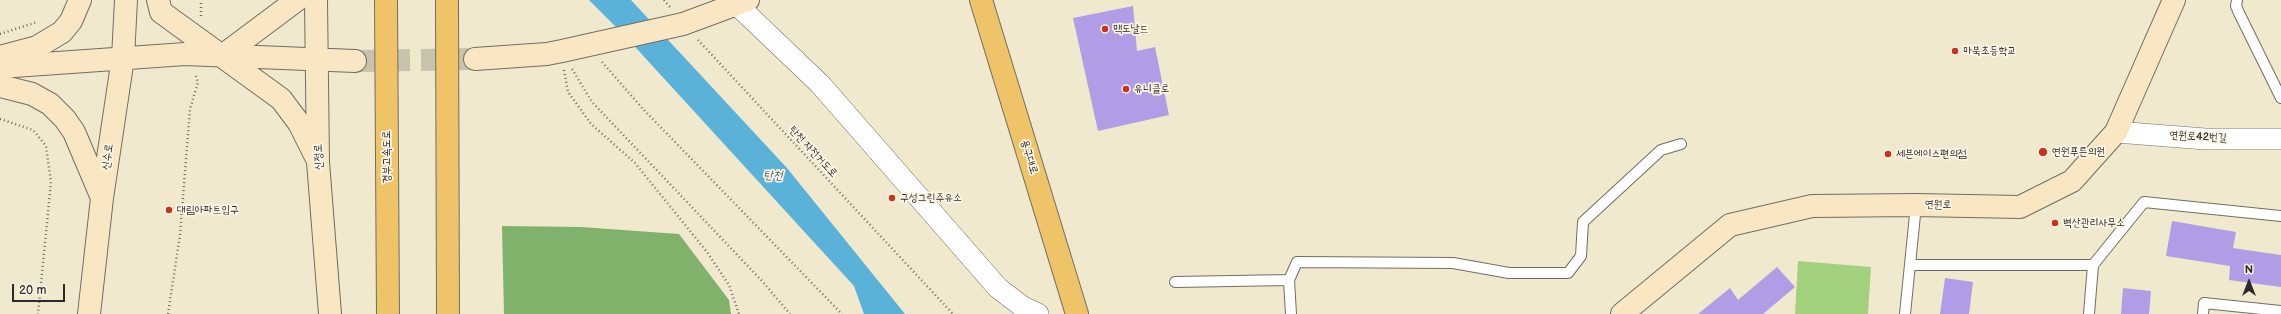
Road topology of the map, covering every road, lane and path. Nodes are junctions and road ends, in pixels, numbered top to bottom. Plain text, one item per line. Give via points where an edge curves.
1 (80, 0) edge
2 (126, 0) edge
3 (158, 0) edge
4 (201, 0) edge
5 (297, 0) edge
6 (316, 0) edge
7 (386, 0) edge
8 (447, 0) edge
9 (664, 0) edge
10 (981, 0) edge
11 (2174, 0) edge
12 (2237, 0) edge
13 (738, 1) edge
14 (40, 20) dead end
15 (684, 24) junction
16 (0, 34) edge
17 (596, 43) junction
18 (193, 45) junction
19 (562, 51) junction
20 (222, 56) junction
21 (0, 57) edge
22 (123, 58) junction
23 (317, 59) junction
24 (475, 59) tunnel mouth
25 (355, 61) tunnel mouth
26 (0, 67) edge
27 (0, 86) edge
28 (2281, 98) edge
29 (0, 119) edge
30 (2116, 132) junction
31 (2281, 139) edge
32 (1681, 144) dead end
33 (318, 162) junction
34 (102, 198) junction
35 (1916, 205) junction
36 (2281, 216) edge
37 (1910, 265) junction
38 (2093, 265) junction
39 (1290, 280) junction
40 (1175, 282) dead end
41 (2281, 311) edge
42 (38, 314) edge
43 (90, 314) edge
44 (168, 314) edge
45 (330, 314) edge
46 (388, 314) edge
47 (448, 314) edge
48 (739, 314) edge
49 (790, 314) edge
50 (842, 314) edge
51 (953, 314) edge
52 (1038, 314) edge
53 (1077, 314) edge
54 (1291, 314) edge
55 (1622, 314) edge
56 (1905, 314) edge
57 (2089, 314) edge
58 (2203, 314) edge

1 - 21 street via 71,21 62,32 37,47
2 - 22 street, 신수로
3 - 18 street via 161,12
4 - 18 path via 201,12
5 - 20 street
6 - 23 street, 신정로
7 - 46 main road, 경부고속도로
8 - 47 main road
9 - 15 path, 탄천 자전거도로
10 - 53 main road, 용구대로
11 - 30 street, 연원로
12 - 28 lane via 2239,13
13 - 15 street
13 - 52 street via 820,84 998,288 1023,307
14 - 16 path
15 - 17 street
15 - 51 path, 탄천 자전거도로
17 - 19 street
17 - 50 path via 642,109
18 - 20 street
18 - 22 street
18 - 44 path via 198,82 190,110 180,235
19 - 24 street
19 - 48 path via 568,92 591,124 635,163 707,252 729,285
19 - 49 path via 592,102 762,281
20 - 23 street
20 - 33 street via 281,98 299,123
22 - 26 street
22 - 34 street, 신수로
23 - 25 street
23 - 33 street, 신정로
27 - 34 street via 32,94 50,104 65,119 74,132
29 - 42 path via 33,130 46,146 50,182
30 - 31 street, 연원로42번길 via 2205,139
30 - 35 street, 연원로 via 2072,181 2020,207
32 - 39 lane via 1661,150 1583,222 1581,256 1568,273 1509,273 1453,263 1297,262
33 - 45 street, 신정로
34 - 43 street, 신수로
35 - 37 lane
35 - 55 street, 연원로 via 1812,206 1730,225
36 - 38 lane via 2144,202
37 - 38 lane
37 - 56 lane
38 - 57 lane
39 - 40 lane
39 - 54 lane
41 - 58 lane via 2204,303

